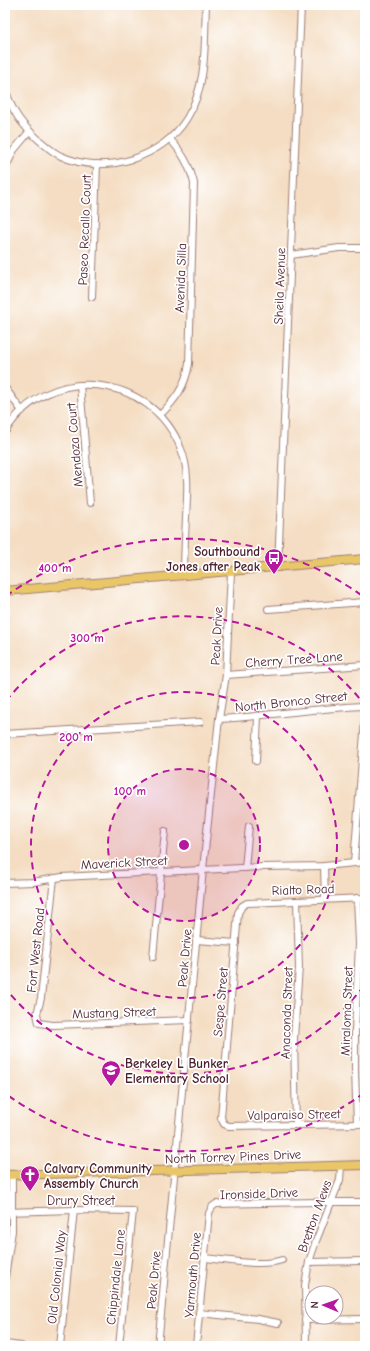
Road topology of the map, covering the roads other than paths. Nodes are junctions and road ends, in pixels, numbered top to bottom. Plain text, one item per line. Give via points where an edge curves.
1 (206, 5) edge
2 (300, 5) edge
3 (5, 88) edge
4 (29, 132) junction
5 (170, 139) junction
6 (97, 164) junction
7 (5, 169) edge
8 (365, 248) edge
9 (291, 255) junction
10 (92, 297) dead end
11 (80, 385) junction
12 (5, 388) edge
13 (22, 410) junction
14 (160, 415) junction
15 (5, 432) edge
16 (90, 503) dead end
17 (365, 559) edge
18 (278, 568) junction
19 (231, 572) junction
20 (184, 576) junction
21 (5, 591) edge
22 (365, 602) edge
23 (268, 609) dead end
24 (365, 665) edge
25 (226, 675) junction
26 (365, 706) edge
27 (258, 716) junction
28 (219, 719) junction
29 (365, 720) edge
30 (200, 722) dead end
31 (5, 734) edge
32 (256, 761) dead end
33 (249, 826) dead end
34 (165, 831) dead end
35 (365, 862) edge
36 (354, 863) junction
37 (324, 866) junction
38 (245, 868) junction
39 (202, 869) junction
40 (161, 871) junction
41 (54, 878) junction
42 (5, 883) edge
43 (357, 898) junction
44 (365, 898) edge
45 (325, 900) junction
46 (297, 901) junction
47 (242, 906) joint
48 (196, 940) junction
49 (236, 943) junction
50 (153, 957) dead end
51 (189, 1020) junction
52 (39, 1023) joint
53 (224, 1124) joint
54 (357, 1124) junction
55 (365, 1124) edge
56 (296, 1125) junction
57 (365, 1165) edge
58 (341, 1166) junction
59 (175, 1170) junction
60 (8, 1174) edge
61 (332, 1202) junction
62 (365, 1202) edge
63 (212, 1207) joint
64 (74, 1210) junction
65 (133, 1211) joint
66 (5, 1212) edge
67 (13, 1212) junction
68 (204, 1258) junction
69 (282, 1260) dead end
70 (365, 1260) edge
71 (310, 1262) junction
72 (5, 1277) edge
73 (306, 1285) edge
74 (199, 1313) junction
75 (344, 1319) edge
76 (365, 1319) edge
77 (278, 1323) dead end
78 (305, 1325) edge
79 (5, 1344) edge
80 (21, 1346) edge
81 (60, 1346) edge
82 (119, 1346) edge
83 (158, 1346) edge
84 (196, 1346) edge
85 (306, 1346) edge

1 - 5 street via 202,77 195,104
2 - 9 street, Sheila Avenue
3 - 4 street via 9,102
4 - 6 street via 61,156 80,163
4 - 7 street via 14,150
5 - 6 street via 137,158
5 - 14 street, Avenida Silla via 185,158 194,183 189,364 174,401
6 - 10 street, Paseo Recallo Court
8 - 9 street via 339,248
9 - 18 street, Sheila Avenue
11 - 13 street via 51,392
11 - 14 street via 93,384 115,388 133,395
11 - 16 street, Mendoza Court
12 - 13 street
13 - 15 street
14 - 20 street via 178,440 186,468
17 - 18 main road
18 - 19 main road
19 - 20 main road
19 - 25 street, Peak Drive
20 - 21 main road
22 - 23 street
24 - 25 street, Cherry Tree Lane
25 - 28 street, Peak Drive
26 - 27 street, North Bronco Street
27 - 28 street, North Bronco Street
27 - 32 street
28 - 39 street, Peak Drive
29 - 36 street
30 - 31 street
33 - 38 street
34 - 40 street
35 - 36 street, Maverick Street
36 - 37 street, Maverick Street
37 - 38 street, Maverick Street
37 - 45 street
38 - 39 street, Maverick Street
39 - 40 street, Maverick Street
39 - 48 street, Peak Drive
40 - 41 street, Maverick Street
40 - 50 street
41 - 42 street, Maverick Street
41 - 52 street, Fort West Road
43 - 44 street, Rialto Road
43 - 45 street, Rialto Road
43 - 54 street, Miraloma Street
45 - 46 street, Rialto Road
46 - 47 street, Rialto Road via 247,903
46 - 56 street, Anaconda Street via 299,967 294,1038
47 - 49 street, Sespe Street via 238,913
48 - 49 street
48 - 51 street, Peak Drive
49 - 53 street, Sespe Street via 221,1118
51 - 52 street, Mustang Street via 53,1026
51 - 59 street, Peak Drive
53 - 56 street, Valparaiso Street
54 - 55 street, Valparaiso Street
54 - 56 street, Valparaiso Street
57 - 58 main road, North Torrey Pines Drive
58 - 59 main road, North Torrey Pines Drive
58 - 61 street, Bretton Mews via 340,1180
59 - 60 main road, North Torrey Pines Drive
59 - 83 street, Peak Drive
60 - 67 street
61 - 62 street, Ironside Drive
61 - 63 street, Ironside Drive via 216,1204
61 - 71 street, Bretton Mews
63 - 68 street, Yarmouth Drive via 209,1213
64 - 65 street, Drury Street
64 - 67 street, Drury Street
64 - 81 street, Old Colonial Way
65 - 82 street, Chippindale Lane
66 - 67 street, Drury Street
67 - 72 street
68 - 69 street via 262,1263
68 - 74 street, Yarmouth Drive
70 - 71 street
71 - 73 street, Bretton Mews
74 - 77 street
74 - 84 street, Yarmouth Drive
75 - 76 street
78 - 85 street, Bretton Mews
79 - 80 street

